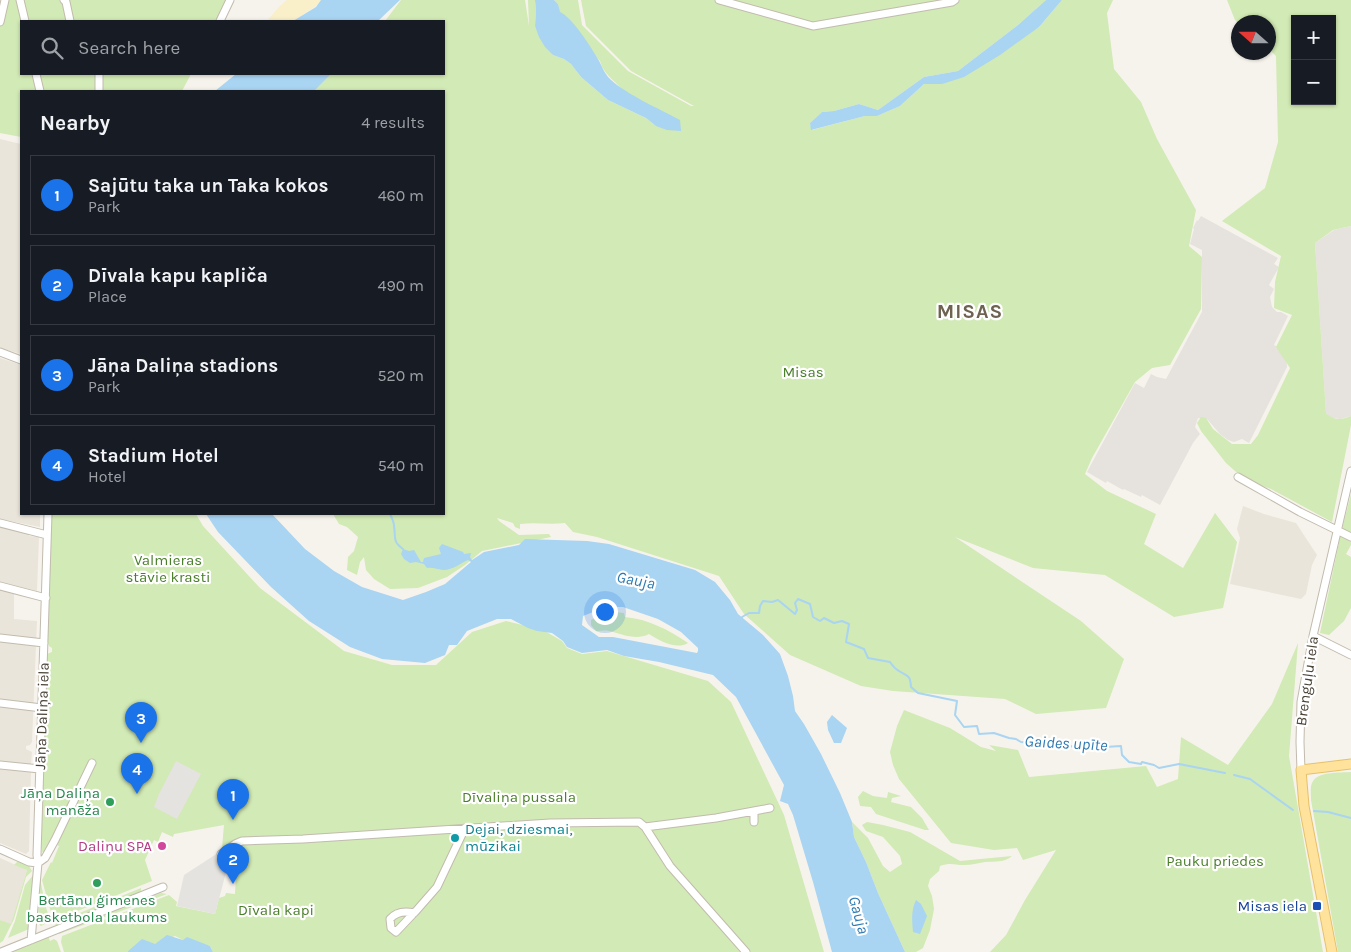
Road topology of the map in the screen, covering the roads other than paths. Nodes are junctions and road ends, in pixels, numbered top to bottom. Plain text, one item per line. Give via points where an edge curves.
1 (6, 0) edge
2 (20, 0) edge
3 (64, 0) edge
4 (230, 0) edge
5 (719, 0) edge
6 (955, 0) edge
7 (25, 20) edge
8 (70, 20) edge
9 (220, 20) edge
10 (0, 22) edge
11 (36, 75) edge
12 (99, 75) edge
13 (40, 90) edge
14 (99, 90) edge
15 (0, 352) edge
16 (20, 360) edge
17 (1351, 471) edge
18 (1238, 477) dead end
19 (48, 515) edge
20 (0, 523) edge
21 (1337, 529) junction
22 (47, 535) junction
23 (1351, 537) edge
24 (0, 586) edge
25 (46, 598) junction
26 (1313, 636) junction
27 (0, 638) edge
28 (44, 643) junction
29 (1351, 655) edge
30 (0, 703) edge
31 (42, 708) junction
32 (92, 763) dead end
33 (1351, 764) edge
34 (0, 765) edge
35 (40, 769) junction
36 (1301, 770) junction
37 (770, 808) dead end
38 (754, 811) junction
39 (754, 822) dead end
40 (645, 827) junction
41 (465, 828) junction
42 (454, 829) junction
43 (0, 849) edge
44 (455, 849) junction
45 (220, 854) dead end
46 (38, 863) junction
47 (163, 887) dead end
48 (414, 913) dead end
49 (34, 918) junction
50 (44, 935) junction
51 (32, 940) junction
52 (2, 952) edge
53 (746, 952) edge
54 (1332, 952) edge

1 - 10 street
2 - 7 street
3 - 8 street
4 - 9 street
5 - 6 street via 813,26
11 - 13 street
12 - 14 street
15 - 16 street
17 - 21 street, Brenguļu iela
18 - 21 street
19 - 22 street, Jāņa Daliņa iela
20 - 22 street
21 - 23 street
21 - 26 street, Brenguļu iela
22 - 25 street, Jāņa Daliņa iela
24 - 25 street
25 - 28 street, Jāņa Daliņa iela
26 - 29 street
26 - 36 street, Brenguļu iela via 1301,702
27 - 28 street
28 - 31 street, Jāņa Daliņa iela
30 - 31 street
31 - 35 street, Jāņa Daliņa iela
32 - 46 street via 55,840 45,858
33 - 36 main road
34 - 35 street
35 - 46 street, Jāņa Daliņa iela
36 - 54 main road, Brenguļu iela via 1304,806
37 - 38 street
38 - 39 street
38 - 40 street
40 - 41 street via 639,822 569,822
40 - 53 street via 670,866
41 - 42 street
41 - 44 street
42 - 44 street
42 - 45 street via 242,841
43 - 46 street
44 - 48 street via 437,887
46 - 49 street, Jāņa Daliņa iela
47 - 50 street
49 - 50 street
49 - 51 street, Jāņa Daliņa iela
50 - 51 street
51 - 52 street

